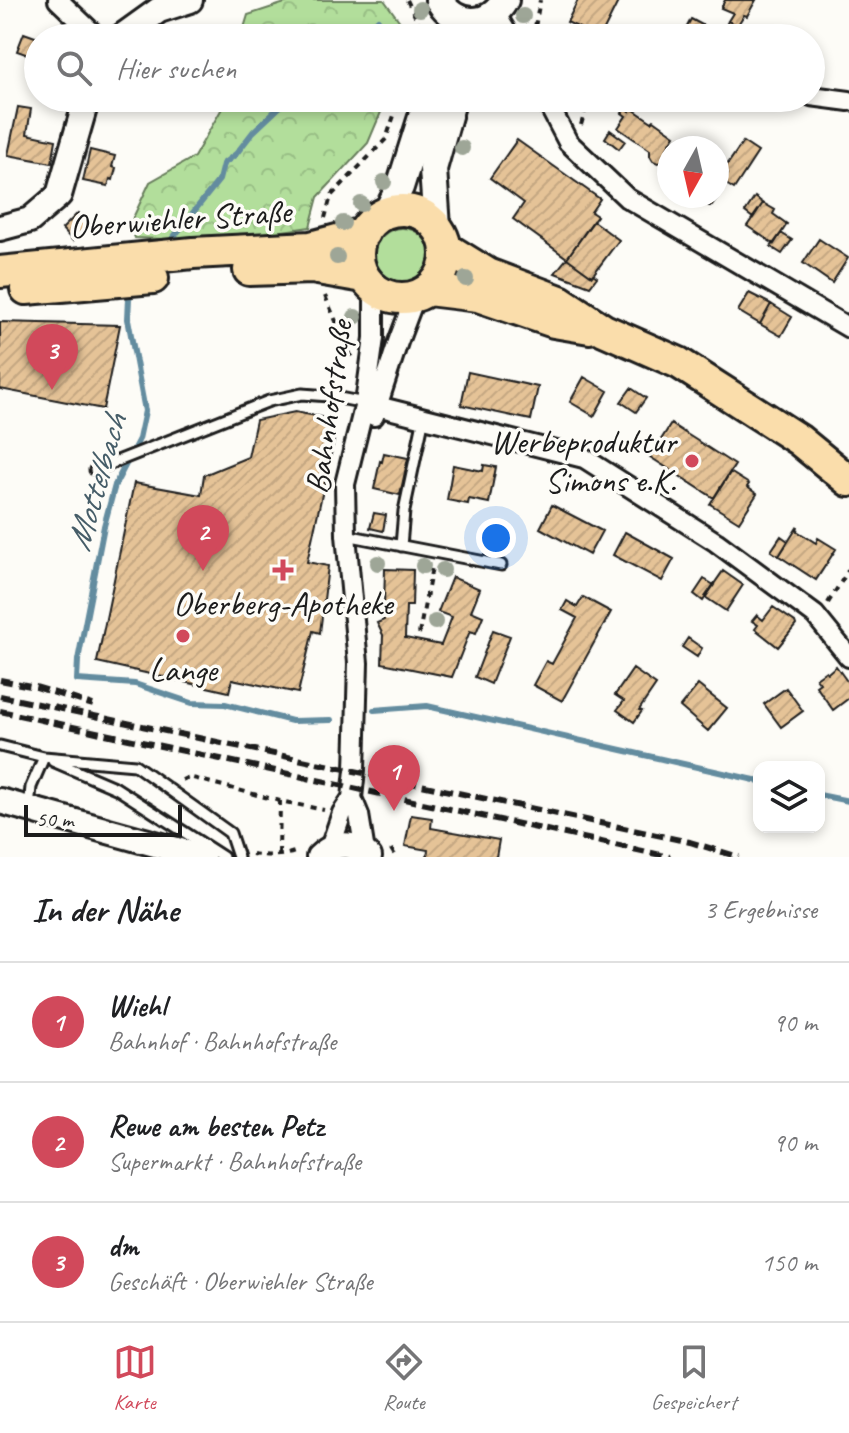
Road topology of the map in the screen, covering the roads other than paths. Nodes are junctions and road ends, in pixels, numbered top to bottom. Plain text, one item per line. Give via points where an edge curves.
1 (58, 0) edge
2 (190, 0) edge
3 (442, 5) edge
4 (488, 18) edge
5 (83, 24) edge
6 (140, 24) edge
7 (825, 98) edge
8 (849, 101) edge
9 (83, 112) edge
10 (424, 112) edge
11 (449, 112) edge
12 (457, 112) edge
13 (552, 112) edge
14 (444, 127) junction
15 (375, 223) junction
16 (0, 228) edge
17 (441, 238) junction
18 (192, 264) junction
19 (0, 272) edge
20 (84, 274) junction
21 (369, 283) junction
22 (0, 290) edge
23 (421, 293) junction
24 (849, 328) edge
25 (604, 330) junction
26 (365, 403) junction
27 (424, 417) junction
28 (95, 470) dead end
29 (849, 481) edge
30 (346, 535) junction
31 (401, 546) junction
32 (501, 565) dead end
33 (849, 657) edge
34 (0, 746) edge
35 (44, 757) junction
36 (352, 798) junction
37 (0, 801) edge
38 (29, 808) junction
39 (325, 852) edge
40 (367, 855) edge
41 (202, 857) edge
42 (223, 857) edge
43 (238, 857) edge

1 - 5 street
2 - 6 street via 159,10
3 - 4 main road via 456,18
7 - 8 street
9 - 16 street via 59,195 30,220
10 - 15 main road via 400,187
11 - 14 main road
12 - 14 main road
13 - 24 street via 568,142 627,198
14 - 17 main road via 433,169
15 - 17 main road via 400,211 414,212 427,218
15 - 18 main road, Oberwiehler Straße via 311,247
15 - 21 main road via 359,244 360,266
17 - 23 main road via 443,271
17 - 25 main road via 488,274 560,301
18 - 20 main road, Oberwiehler Straße
18 - 21 main road, Oberwiehler Straße via 237,270 312,268
19 - 20 main road, Oberwiehler Straße
20 - 22 main road, Oberwiehler Straße
21 - 23 main road via 387,296
21 - 26 street, Bahnhofstraße via 374,338
23 - 25 main road via 478,296 554,322
23 - 26 street, Bahnhofstraße
25 - 29 main road via 679,363 799,440
26 - 27 street
26 - 28 lane via 302,394 269,401
26 - 30 street, Bahnhofstraße via 345,484
27 - 31 lane
27 - 33 street via 584,458 716,542 819,618
30 - 31 lane
30 - 36 street, Bahnhofstraße via 358,663
31 - 32 lane
34 - 35 lane
35 - 38 lane via 31,787
35 - 42 lane via 116,788
35 - 43 lane via 135,765 230,833
36 - 39 street, Bahnhofstraße
36 - 40 street, Bahnhofstraße
37 - 38 street
38 - 41 street
39 - 40 street via 348,845

